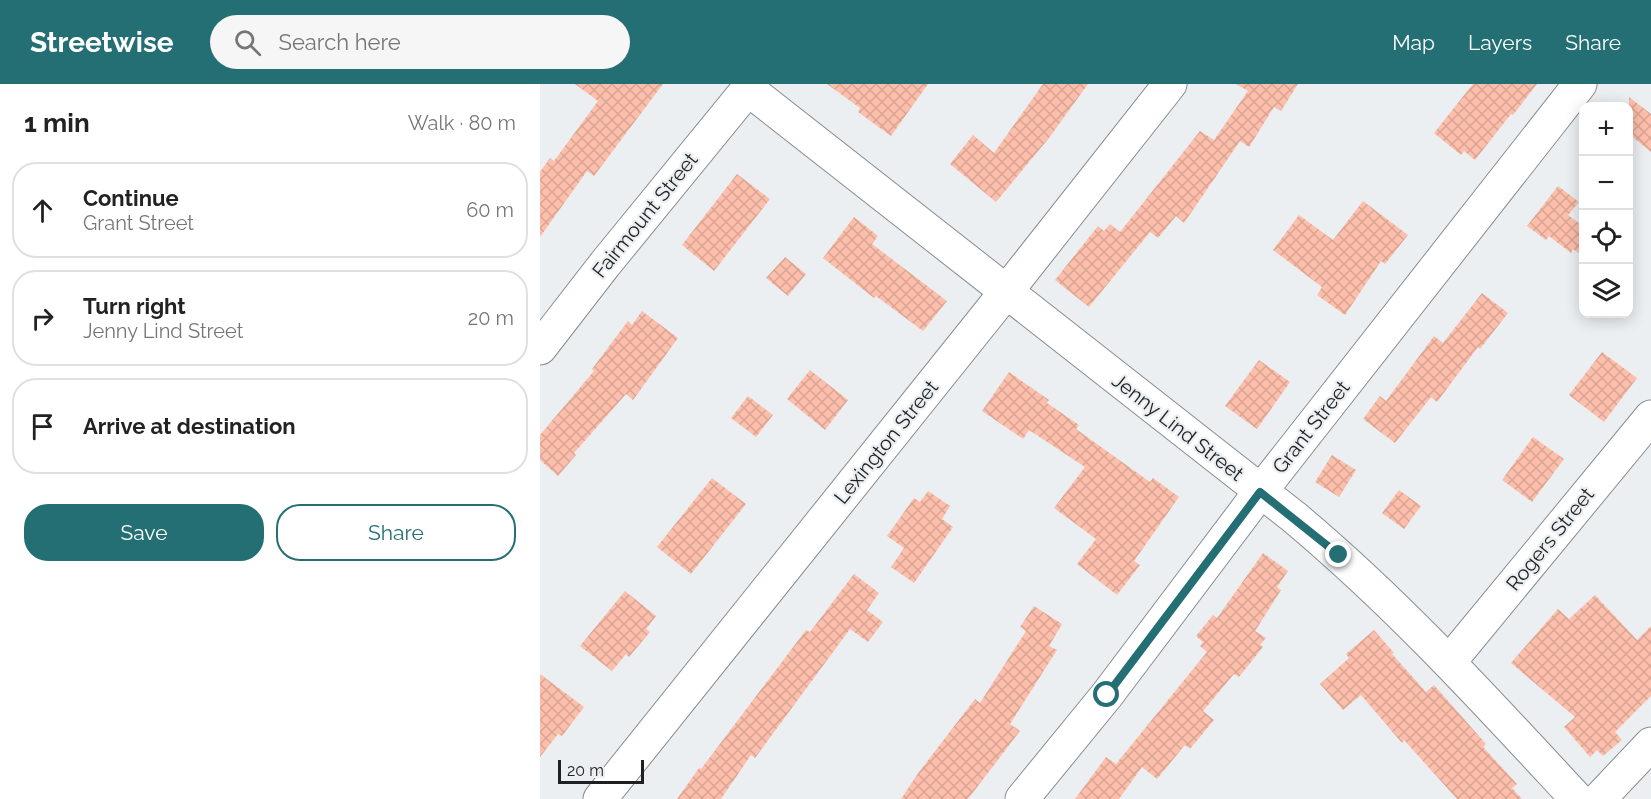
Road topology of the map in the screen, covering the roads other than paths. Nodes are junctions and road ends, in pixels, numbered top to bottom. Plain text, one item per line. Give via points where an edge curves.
1 (1170, 84) edge
2 (1580, 84) edge
3 (750, 87) edge
4 (1006, 292) junction
5 (540, 348) edge
6 (1651, 417) edge
7 (1260, 492) junction
8 (1450, 661) junction
9 (1651, 744) edge
10 (600, 799) edge
11 (1022, 799) edge
12 (1577, 799) edge
13 (1599, 799) edge

1 - 4 street, Lexington Street
2 - 7 street, Grant Street
3 - 4 street, Jenny Lind Street
3 - 5 street, Fairmount Street
4 - 7 street, Jenny Lind Street
4 - 10 street, Lexington Street
6 - 8 street, Rogers Street
7 - 8 street, Jenny Lind Street via 1339,555
7 - 11 street, Grant Street via 1107,695
8 - 12 street, Jenny Lind Street
9 - 13 street

